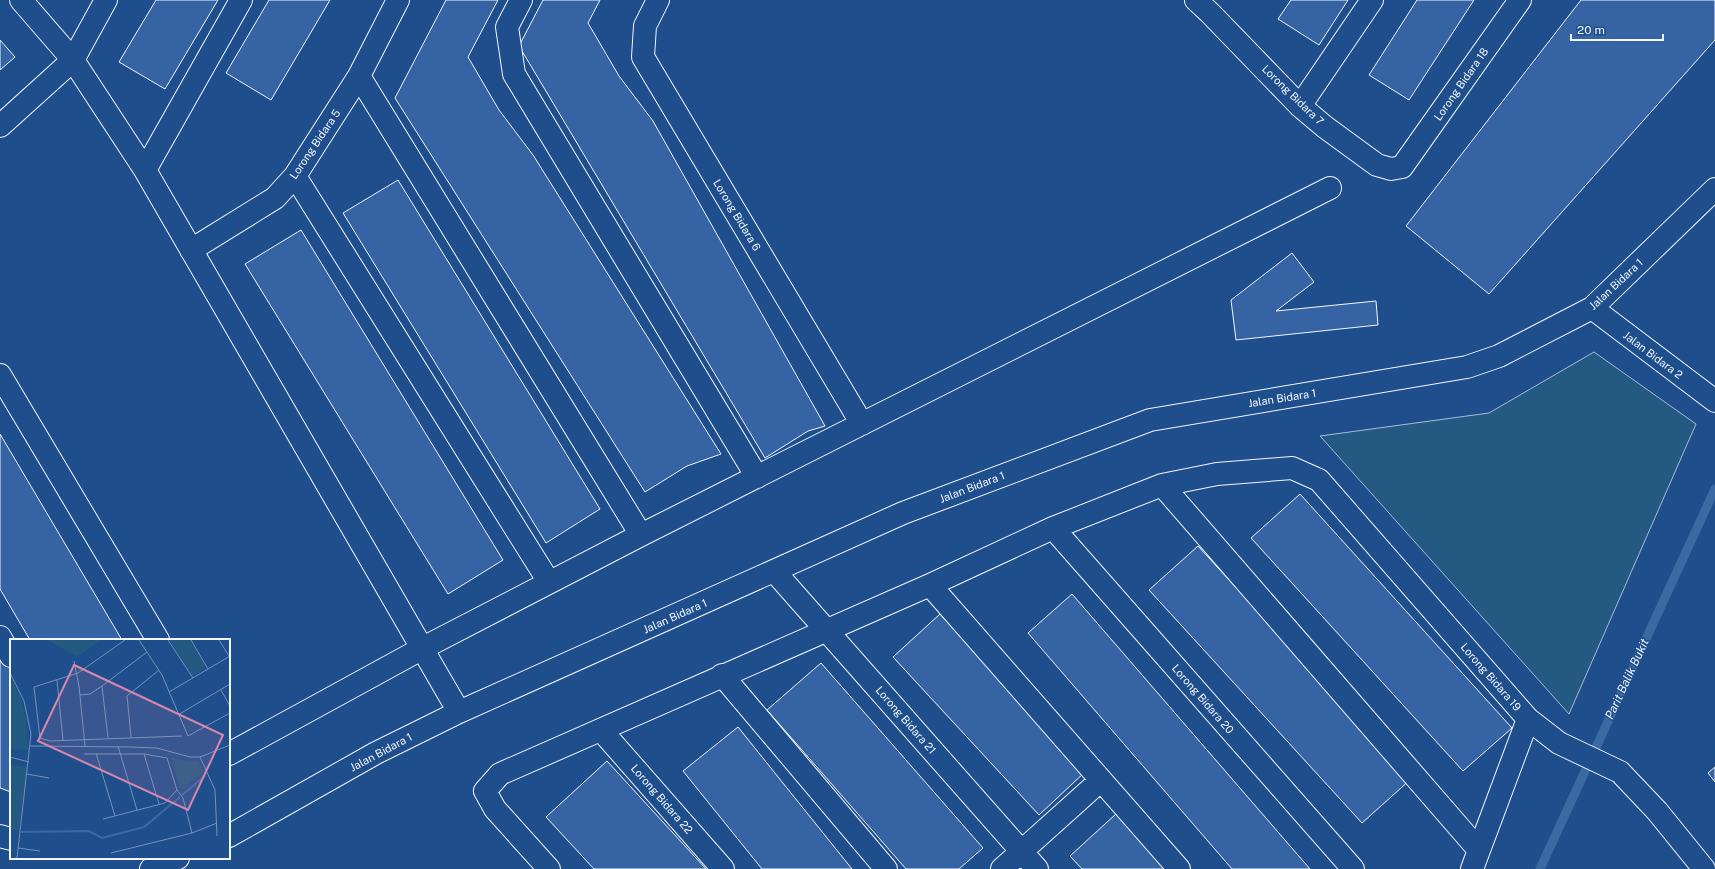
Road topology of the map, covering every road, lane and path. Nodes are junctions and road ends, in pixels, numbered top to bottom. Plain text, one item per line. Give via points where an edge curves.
1 (21, 0) edge
2 (106, 0) edge
3 (241, 0) edge
4 (398, 0) edge
5 (521, 0) edge
6 (658, 0) edge
7 (1372, 0) edge
8 (1520, 0) edge
9 (1208, 4) edge
10 (73, 60) junction
11 (359, 76) junction
12 (1300, 106) junction
13 (0, 126) edge
14 (1402, 167) joint
15 (146, 170) junction
16 (295, 176) junction
17 (1330, 188) dead end
18 (1715, 189) edge
19 (191, 250) junction
20 (1592, 308) junction
21 (0, 375) edge
22 (1715, 402) edge
23 (862, 424) junction
24 (757, 477) junction
25 (1162, 485) junction
26 (1053, 528) junction
27 (641, 535) junction
28 (775, 572) junction
29 (549, 582) junction
30 (930, 585) junction
31 (826, 630) junction
32 (0, 637) edge
33 (157, 639) edge
34 (422, 648) junction
35 (10, 654) edge
36 (722, 676) junction
37 (459, 712) junction
38 (1528, 719) junction
39 (601, 730) junction
40 (230, 753) edge
41 (1101, 780) junction
42 (230, 835) edge
43 (0, 836) edge
44 (10, 839) edge
45 (1022, 852) junction
46 (176, 859) edge
47 (1475, 859) edge
48 (151, 869) edge
49 (549, 869) edge
50 (723, 869) edge
51 (886, 869) edge
52 (1002, 869) edge
53 (1037, 869) edge
54 (1179, 869) edge
55 (1353, 869) edge
56 (1704, 869) edge

1 - 10 street
2 - 10 street
3 - 15 street
4 - 11 street, Lorong Bidara 5
5 - 24 street via 507,27 514,74
6 - 23 street, Lorong Bidara 6 via 645,26 643,57
7 - 12 street
8 - 14 street, Lorong Bidara 18
9 - 12 street, Lorong Bidara 7
10 - 13 street
10 - 15 street
11 - 16 street, Lorong Bidara 5
11 - 27 street
12 - 14 street, Lorong Bidara 7 via 1377,165 1391,169
15 - 19 street
16 - 19 street, Lorong Bidara 5 via 275,198
16 - 29 street
17 - 23 street
18 - 20 street, Jalan Bidara 1
19 - 34 street
20 - 22 street, Jalan Bidara 2
20 - 28 street, Jalan Bidara 1 via 1499,356 1467,367 1150,420 903,513
21 - 33 street
23 - 24 street
24 - 27 street
25 - 26 street
25 - 38 street, Lorong Bidara 19 via 1217,474 1292,468 1319,480
25 - 47 street
26 - 30 street
26 - 55 street, Lorong Bidara 20
27 - 29 street
28 - 31 street, Lorong Bidara 21
28 - 37 street, Jalan Bidara 1
29 - 34 street
30 - 31 street
30 - 41 street
31 - 36 street
31 - 45 street, Lorong Bidara 21
32 - 35 street
34 - 37 street
34 - 40 street
36 - 39 street
36 - 51 street
37 - 42 street, Jalan Bidara 1 via 376,754
38 - 47 street
38 - 56 street, Lorong Bidara 19 via 1559,743 1620,772 1657,811
39 - 49 street via 500,774 485,791 495,809
39 - 50 street, Lorong Bidara 22
41 - 45 street
41 - 54 street
43 - 44 street
45 - 52 street
45 - 53 street, Lorong Bidara 21
46 - 48 street

